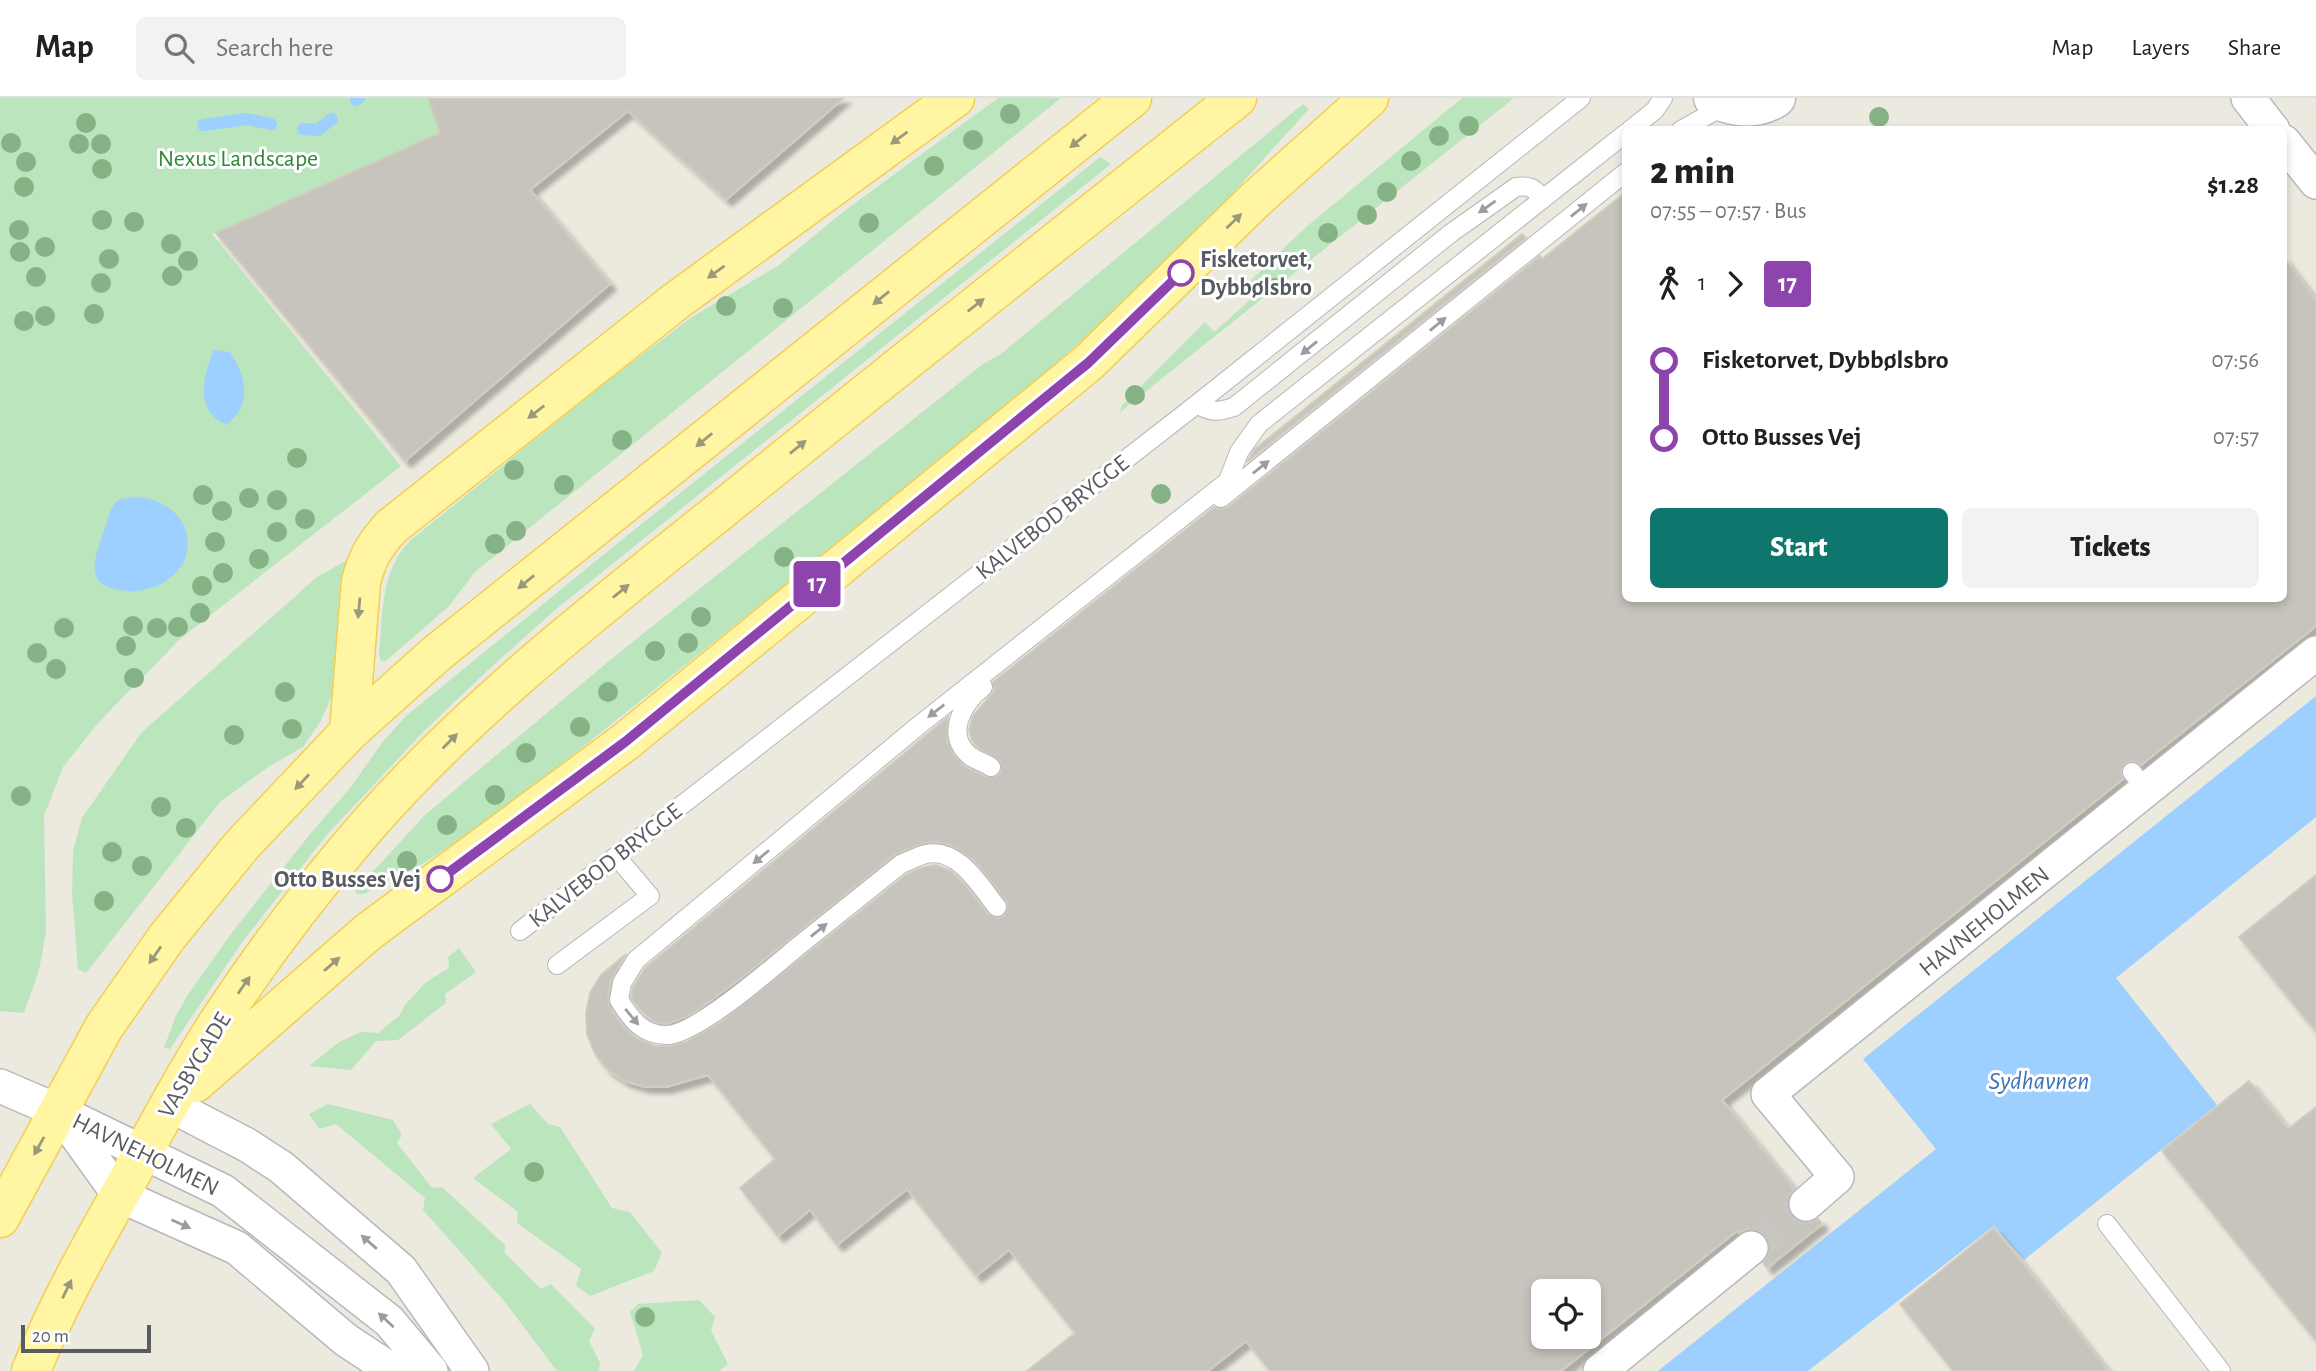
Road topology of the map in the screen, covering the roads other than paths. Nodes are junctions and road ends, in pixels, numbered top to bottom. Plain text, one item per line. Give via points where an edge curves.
1 (954, 98) edge
2 (1132, 98) edge
3 (1237, 98) edge
4 (1369, 98) edge
5 (1581, 98) edge
6 (1663, 98) edge
7 (1776, 98) edge
8 (2248, 98) edge
9 (1720, 102) edge
10 (1635, 126) edge
11 (1687, 126) edge
12 (2270, 126) edge
13 (1622, 136) edge
14 (2287, 146) edge
15 (1622, 175) edge
16 (2316, 182) edge
17 (1544, 199) junction
18 (1197, 404) junction
19 (2316, 653) edge
20 (349, 732) junction
21 (991, 767) dead end
22 (616, 856) junction
23 (997, 907) dead end
24 (520, 931) dead end
25 (557, 965) dead end
26 (0, 1086) edge
27 (170, 1105) junction
28 (58, 1111) junction
29 (141, 1151) junction
30 (119, 1195) junction
31 (1806, 1204) tunnel mouth
32 (0, 1218) edge
33 (2107, 1224) dead end
34 (1751, 1248) tunnel mouth
35 (31, 1371) edge
36 (393, 1371) edge
37 (431, 1371) edge
38 (472, 1371) edge
39 (1600, 1371) edge
40 (2221, 1371) edge

1 -> 20 main road via 676,301 391,527 367,560 361,582
2 -> 20 main road via 436,654
27 -> 3 main road, VASBYGADE via 220,1020 283,930 360,834 459,732 613,597
27 -> 4 main road via 368,932 625,742 1088,363 1255,200
5 - 18 lane, KALVEBOD BRYGGE
6 - 10 lane
7 - 9 street via 1751,107
8 - 12 street
9 - 11 lane
13 - 17 lane
14 - 16 street
21 -> 15 lane via 969,755 957,729 961,711 974,694
17 -> 18 lane via 1535,188 1516,187 1451,233 1234,407 1216,412
17 -> 23 lane via 1258,424 1239,452 1228,481 918,726 636,960 622,983 619,1000 632,1020 649,1033 670,1035 692,1026 901,864 927,853 948,855 970,873
18 - 22 lane, KALVEBOD BRYGGE
19 - 31 street, HAVNEHOLMEN via 2139,781 1768,1094 1837,1177
20 -> 28 main road via 243,845 167,937 104,1027
22 - 24 lane, KALVEBOD BRYGGE
22 - 25 lane via 650,896
26 - 28 street
27 - 29 main road, VASBYGADE
38 -> 27 street via 401,1270 281,1167 247,1144
28 - 29 street, HAVNEHOLMEN
28 - 30 street, HAVNEHOLMEN
28 -> 32 main road
29 - 30 main road, VASBYGADE
37 -> 29 street, HAVNEHOLMEN via 389,1321 249,1210 223,1191
35 -> 30 main road, VASBYGADE via 70,1284
30 -> 36 street, HAVNEHOLMEN via 237,1248 346,1339
33 - 40 lane
34 - 39 street

